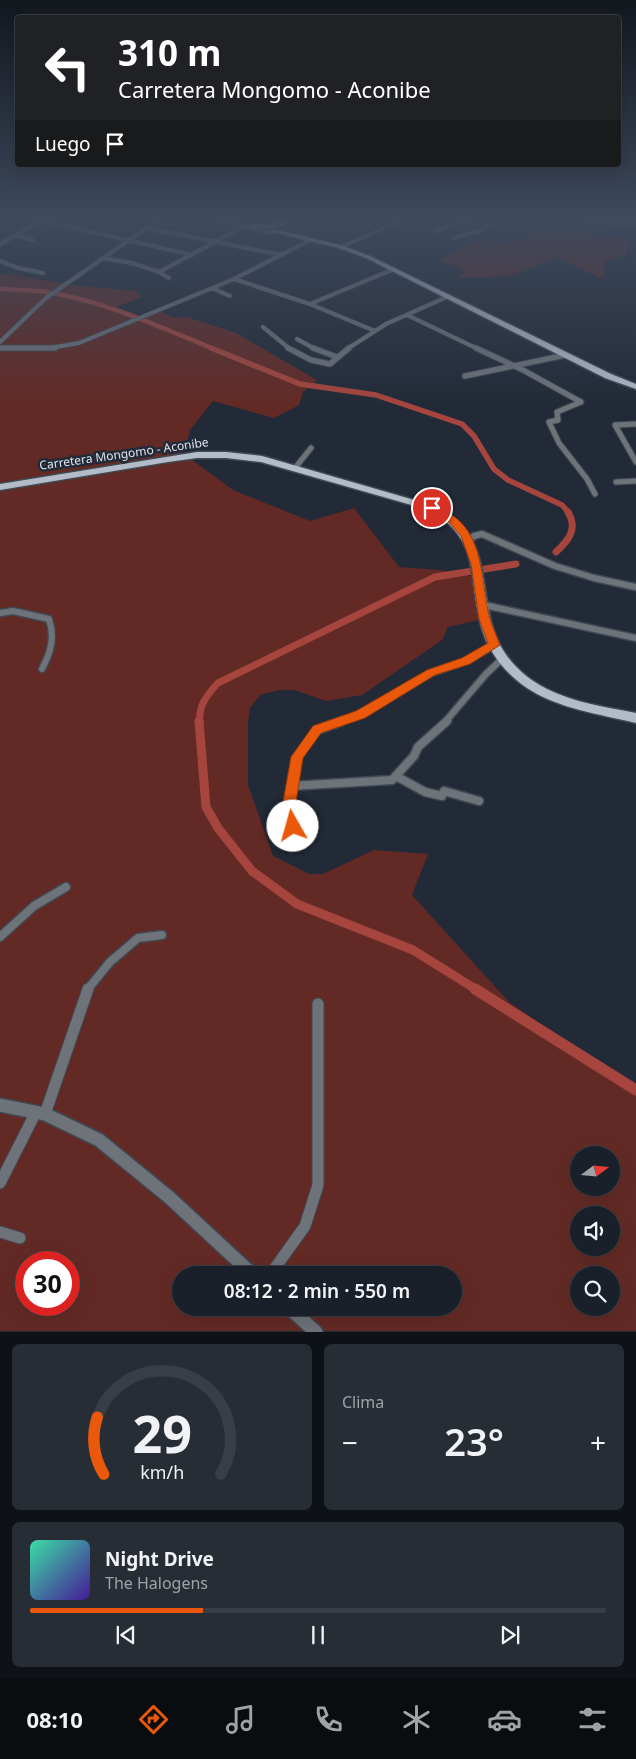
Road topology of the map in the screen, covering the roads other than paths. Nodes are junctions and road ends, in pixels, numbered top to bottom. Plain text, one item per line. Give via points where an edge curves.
1 (67, 282) edge
2 (226, 282) edge
3 (244, 282) edge
4 (362, 282) edge
5 (421, 282) edge
6 (212, 288) junction
7 (230, 296) dead end
8 (449, 296) junction
9 (310, 304) junction
10 (407, 315) junction
11 (264, 327) dead end
12 (375, 331) junction
13 (297, 339) dead end
14 (0, 342) edge
15 (0, 348) edge
16 (566, 355) junction
17 (337, 357) junction
18 (515, 366) junction
19 (465, 376) dead end
20 (636, 386) edge
21 (636, 424) edge
22 (312, 448) dead end
23 (636, 462) edge
24 (295, 468) junction
25 (636, 481) edge
26 (616, 482) dead end
27 (0, 487) edge
28 (595, 494) dead end
29 (468, 542) junction
30 (636, 587) edge
31 (484, 605) junction
32 (0, 614) edge
33 (636, 638) edge
34 (494, 645) junction
35 (502, 659) junction
36 (42, 669) dead end
37 (636, 718) edge
38 (396, 776) junction
39 (291, 786) junction
40 (479, 801) dead end
41 (298, 841) dead end
42 (66, 887) dead end
43 (162, 934) dead end
44 (0, 937) edge
45 (318, 1004) dead end
46 (0, 1105) edge
47 (40, 1113) junction
48 (0, 1183) edge
49 (0, 1232) edge
50 (20, 1238) dead end
51 (242, 1266) edge
52 (276, 1266) edge
53 (298, 1316) edge
54 (316, 1332) edge

1 - 14 street
2 - 6 street
3 - 9 street
4 - 9 street
5 - 8 main road
6 - 7 street
6 - 15 street via 64,347
8 - 10 street
8 - 16 main road
9 - 12 street
10 - 12 street
10 - 18 street
11 - 17 street via 291,350 315,361 330,364
12 - 17 street
13 - 17 street
16 - 18 street
16 - 20 main road
18 - 19 street
18 - 28 street via 581,402 557,412 558,420 549,422 558,443
21 - 23 street via 615,425
22 - 24 street
24 - 27 main road, Carretera Mongomo - Aconibe via 243,456 197,455
24 - 29 main road, Carretera Mongomo - Aconibe via 440,512 460,526
25 - 26 street
29 - 30 street via 482,534 555,566
29 - 31 main road, Carretera Mongomo - Aconibe
31 - 33 street
31 - 34 main road, Carretera Mongomo - Aconibe
32 - 36 street via 20,612 49,619 54,640
34 - 35 main road, Carretera Mongomo - Aconibe
34 - 39 street via 466,661 431,672 360,715 317,730 297,757
35 - 37 main road, Carretera Mongomo - Aconibe via 528,682 556,698
35 - 38 street via 455,712 418,747
38 - 39 street via 387,782
38 - 40 street via 425,792 442,796 444,791
39 - 41 street via 293,826
42 - 44 street via 34,906
43 - 47 street via 138,938 110,962 85,992
45 - 52 street via 318,1185 305,1226
46 - 47 street
47 - 48 street
47 - 51 street via 99,1140 170,1198
49 - 50 street
53 - 54 street

